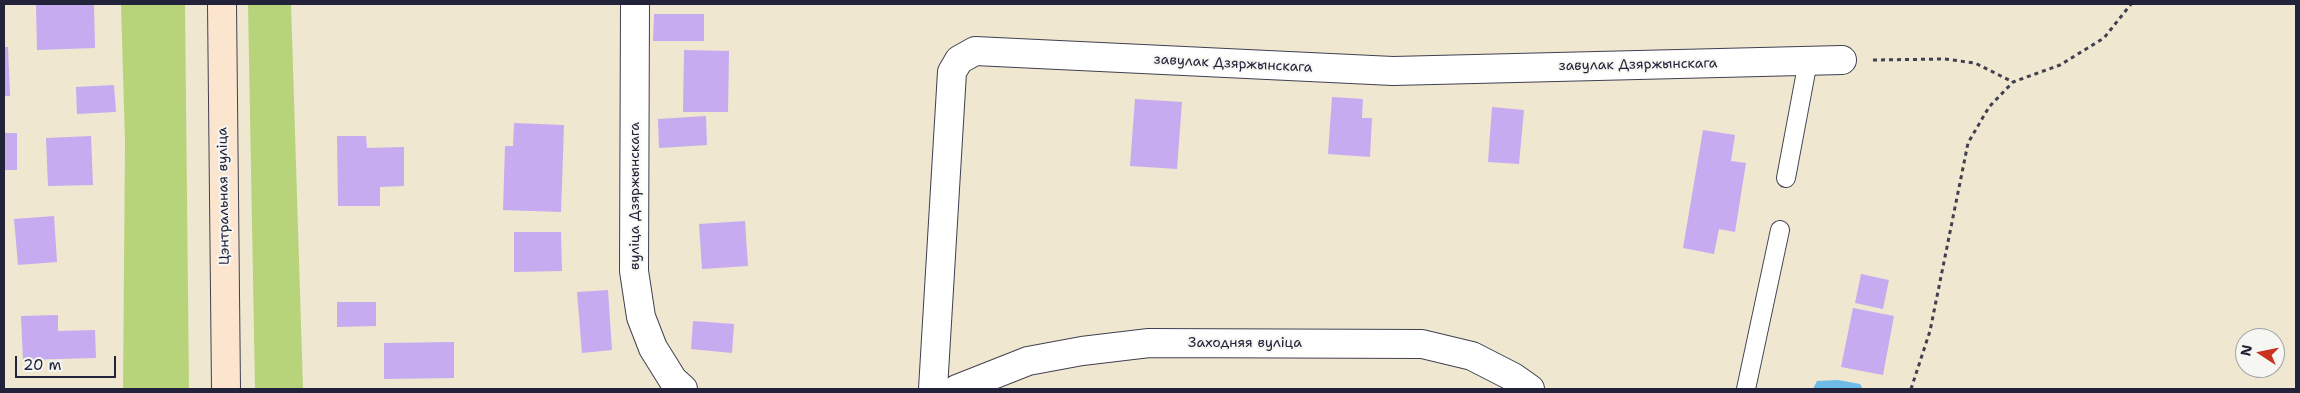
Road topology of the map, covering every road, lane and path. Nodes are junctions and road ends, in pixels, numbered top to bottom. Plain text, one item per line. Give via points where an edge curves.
1 (222, 4) edge
2 (635, 4) edge
3 (2131, 4) edge
4 (1842, 60) joint
5 (1808, 61) junction
6 (2013, 82) junction
7 (1786, 178) dead end
8 (1780, 230) dead end
9 (678, 385) edge
10 (226, 389) edge
11 (933, 389) edge
12 (957, 389) edge
13 (1530, 389) edge
14 (1746, 389) edge
15 (1911, 389) edge

1 - 10 main road, Цэнтральная вуліца
2 - 9 street, вуліца Дзяржынскага via 634,271 641,317 653,348
3 - 6 path via 2104,38 2060,65
4 - 5 street, завулак Дзяржынскага
4 - 6 path via 1960,61 1975,63
5 - 7 lane
5 - 11 street, завулак Дзяржынскага via 1393,71 974,51 960,60 952,72
6 - 15 path via 1989,107 1968,143 1930,331
8 - 14 lane
12 - 13 street, Заходняя вуліца via 1028,361 1148,343 1422,344 1472,356

